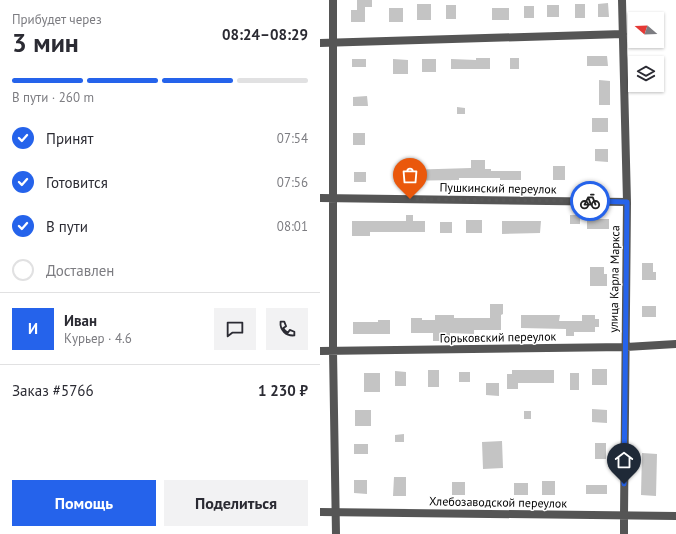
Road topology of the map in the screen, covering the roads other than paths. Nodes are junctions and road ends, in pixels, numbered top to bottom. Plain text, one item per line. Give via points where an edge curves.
1 (333, 0) edge
2 (622, 0) edge
3 (623, 34) junction
4 (320, 43) edge
5 (333, 43) junction
6 (320, 198) edge
7 (333, 198) junction
8 (627, 202) junction
9 (676, 344) edge
10 (626, 347) junction
11 (320, 351) edge
12 (333, 351) junction
13 (320, 512) edge
14 (336, 512) junction
15 (624, 515) junction
16 (676, 516) edge
17 (336, 534) edge
18 (624, 534) edge

1 - 5 street
2 - 3 street, улица Карла Маркса
3 - 5 street
3 - 8 street, улица Карла Маркса
4 - 5 street
5 - 7 street
6 - 7 street, Пушкинский переулок
7 - 8 street, Пушкинский переулок
7 - 12 street
8 - 10 street, улица Карла Маркса
9 - 10 street, Горьковский переулок
10 - 12 street, Горьковский переулок
10 - 15 street, улица Карла Маркса
11 - 12 street, Горьковский переулок
12 - 14 street
13 - 14 street, Хлебозаводской переулок
14 - 15 street, Хлебозаводской переулок
14 - 17 street
15 - 16 street, Хлебозаводской переулок
15 - 18 street, улица Карла Маркса

